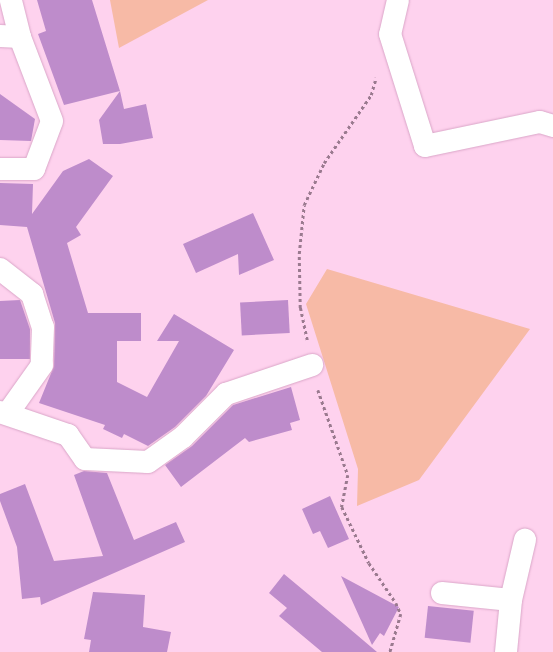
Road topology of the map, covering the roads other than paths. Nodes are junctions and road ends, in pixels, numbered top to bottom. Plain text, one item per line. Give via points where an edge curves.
1 (11, 0) edge
2 (398, 0) edge
3 (10, 36) edge
4 (553, 126) edge
5 (0, 169) edge
6 (0, 269) edge
7 (312, 365) road end
8 (4, 412) edge
9 (526, 540) dead end
10 (442, 593) dead end
11 (511, 600) junction
12 (506, 652) edge

1 - 3 street
2 - 4 street via 390,34 425,146 540,122
3 - 5 street via 52,121 34,169
6 - 8 street via 32,294 43,327 42,365
7 - 8 street via 226,394 183,437 148,462 85,459 68,435
9 - 11 street
10 - 11 street
11 - 12 street

